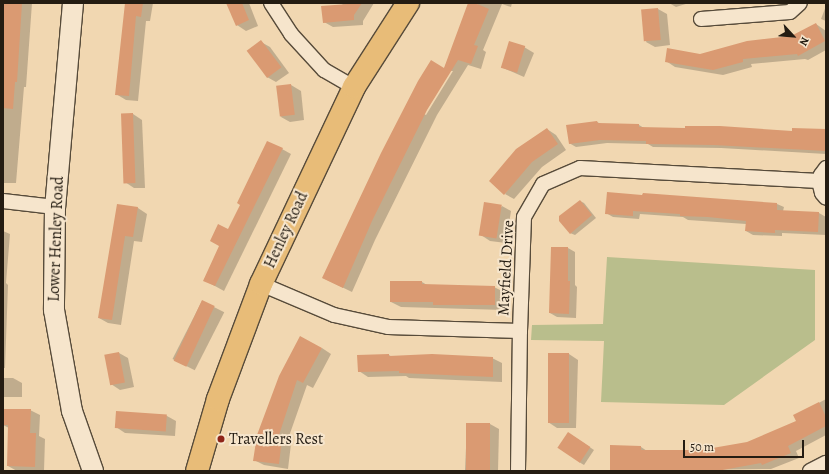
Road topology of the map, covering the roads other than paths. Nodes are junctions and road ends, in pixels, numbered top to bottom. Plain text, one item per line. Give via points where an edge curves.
1 (72, 3) edge
2 (271, 3) edge
3 (408, 3) edge
4 (800, 3) edge
5 (701, 19) dead end
6 (354, 87) junction
7 (826, 168) edge
8 (819, 181) junction
9 (826, 198) edge
10 (3, 201) edge
11 (55, 207) junction
12 (261, 284) junction
13 (520, 331) junction
14 (826, 452) edge
15 (826, 462) edge
16 (93, 471) edge
17 (197, 471) edge
18 (518, 471) edge
19 (810, 471) edge

1 - 11 main road, Lower Henley Road
2 - 6 street via 291,34 324,70
3 - 6 main road, Henley Road
4 - 5 street via 790,12
6 - 12 main road, Henley Road
7 - 8 street
8 - 9 street
8 - 13 street, Mayfield Drive via 580,168 544,184 524,217
10 - 11 street
11 - 16 main road, Lower Henley Road via 54,310 72,410
12 - 13 street via 334,314 388,327
12 - 17 main road, Henley Road via 218,399
13 - 18 street, Mayfield Drive
14 - 15 street
15 - 19 street

